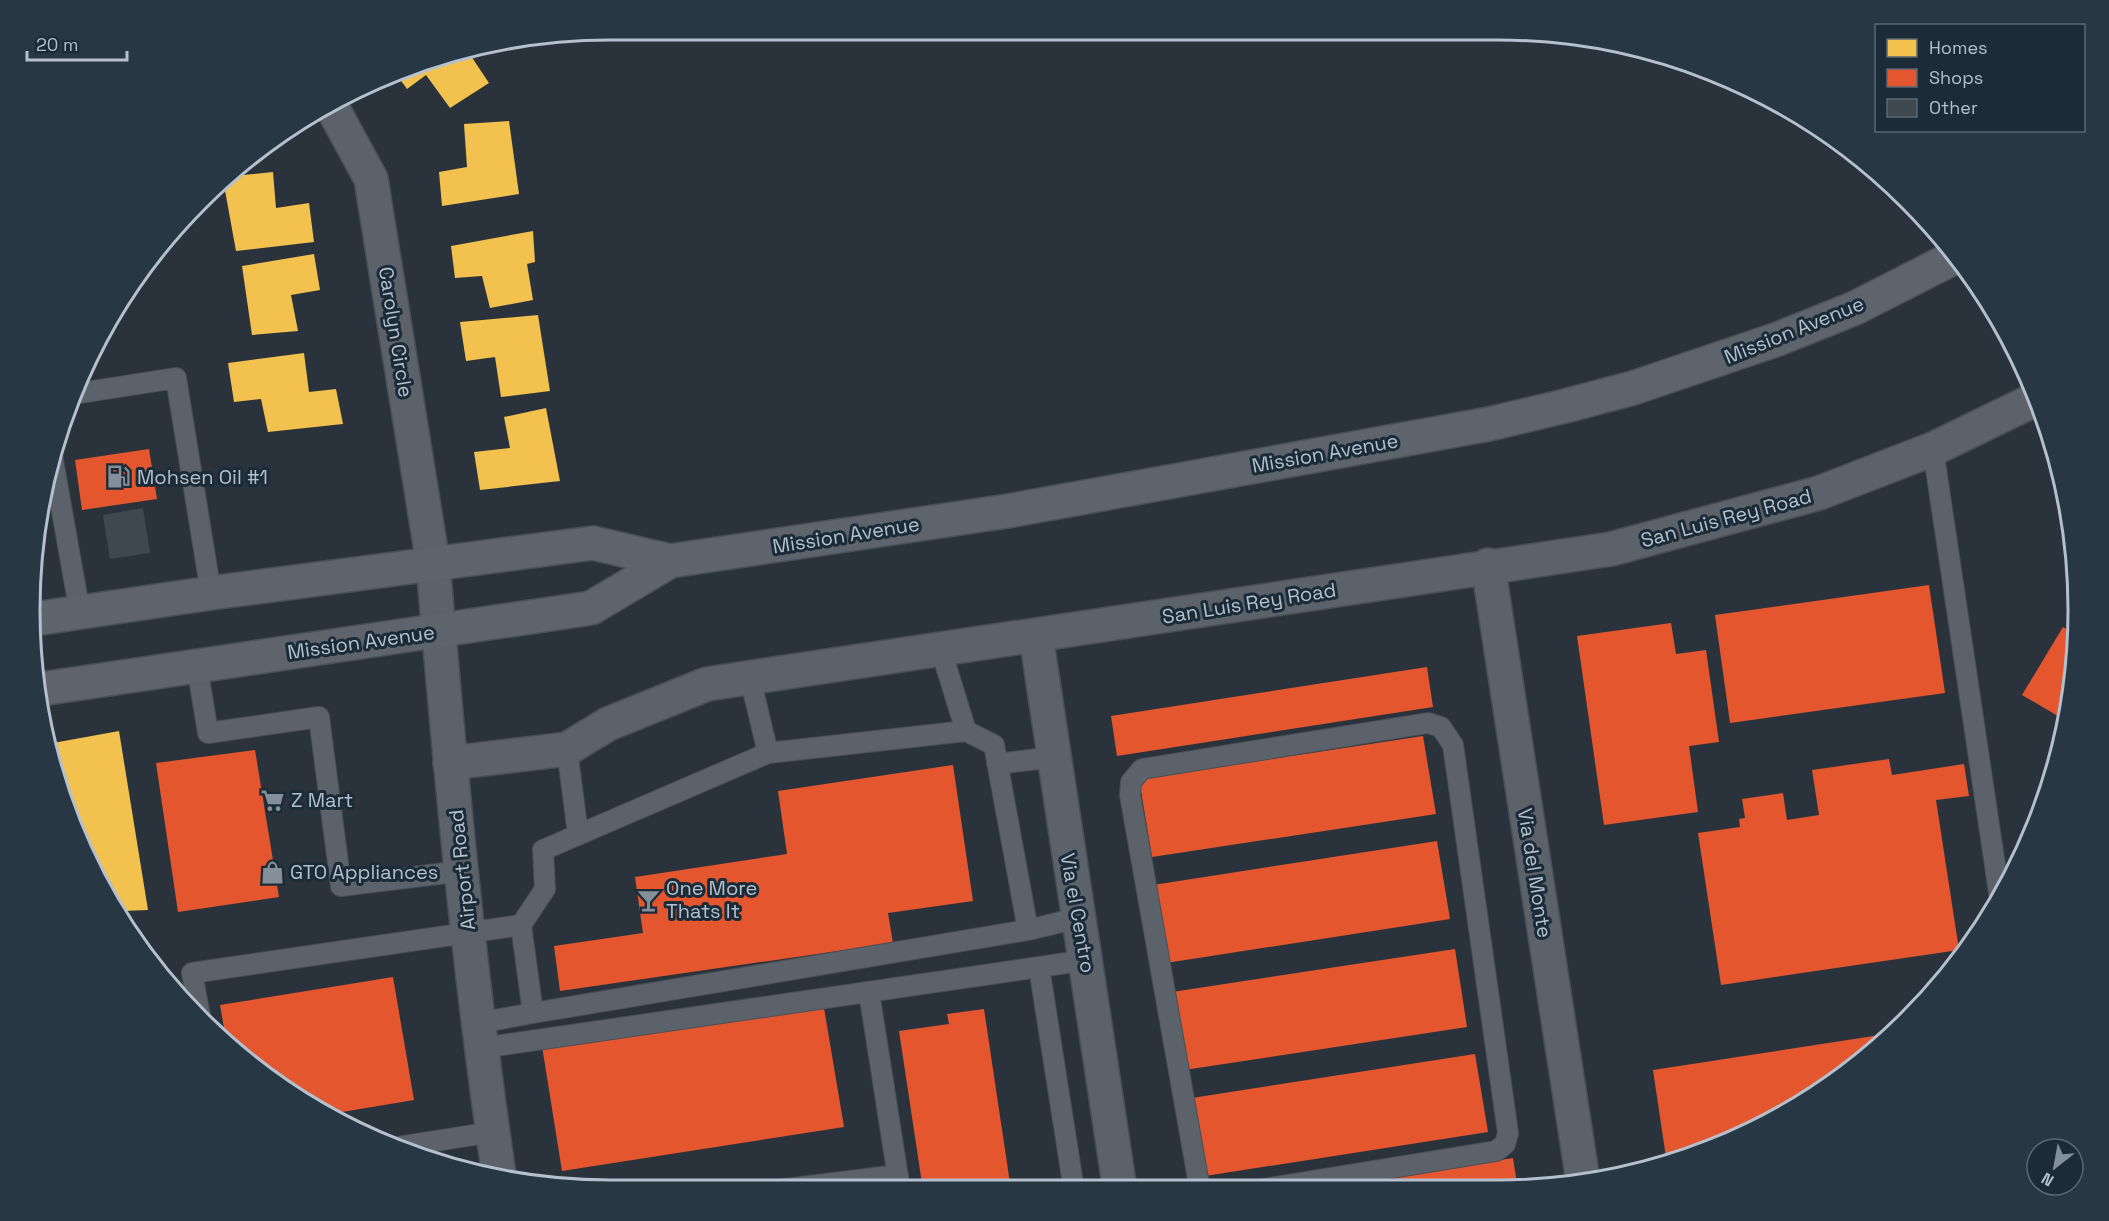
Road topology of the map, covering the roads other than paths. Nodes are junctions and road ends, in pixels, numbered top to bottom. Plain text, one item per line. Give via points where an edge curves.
1 (335, 112) edge
2 (1948, 261) edge
3 (84, 392) edge
4 (2029, 403) edge
5 (1933, 450) junction
6 (56, 478) edge
7 (670, 561) junction
8 (433, 563) junction
9 (1488, 565) junction
10 (211, 593) junction
11 (80, 613) junction
12 (40, 618) edge
13 (438, 631) junction
14 (1036, 636) junction
15 (941, 650) junction
16 (197, 666) junction
17 (750, 678) junction
18 (45, 687) edge
19 (966, 731) junction
20 (567, 749) junction
21 (768, 753) junction
22 (1054, 757) junction
23 (450, 763) junction
24 (997, 764) junction
25 (578, 834) junction
26 (462, 871) junction
27 (1998, 885) edge
28 (1078, 918) junction
29 (520, 925) junction
30 (1028, 930) junction
31 (468, 932) junction
32 (1087, 960) junction
33 (1038, 967) junction
34 (869, 992) junction
35 (198, 1003) edge
36 (533, 1013) junction
37 (480, 1036) junction
38 (493, 1132) junction
39 (412, 1145) edge
40 (498, 1170) edge
41 (1582, 1175) edge
42 (899, 1180) edge
43 (1072, 1180) edge
44 (1119, 1180) edge
45 (1198, 1180) edge
46 (1318, 1180) edge

1 - 8 street, Carolyn Circle via 371,179
2 - 7 main road, Mission Avenue via 1855,308 1767,343 1633,388 1500,422 1008,511
3 - 10 lane via 176,378
4 - 5 street, San Luis Rey Road
5 - 9 street, San Luis Rey Road via 1819,493 1611,549
5 - 27 lane
6 - 11 lane
7 - 8 main road, Mission Avenue via 593,543
7 - 13 main road, Mission Avenue via 591,608
8 - 10 main road, Mission Avenue
8 - 13 street, Airport Road
9 - 14 street, San Luis Rey Road
9 - 41 street, Via del Monte
10 - 11 main road, Mission Avenue
11 - 12 main road, Mission Avenue
13 - 16 main road, Mission Avenue
13 - 23 street, Airport Road
14 - 15 street, San Luis Rey Road
14 - 22 street, Via el Centro
15 - 17 street, San Luis Rey Road
15 - 19 lane
16 - 18 main road, Mission Avenue
16 - 26 lane via 208,734 319,717 341,886
17 - 20 street, San Luis Rey Road via 706,684 608,724
17 - 21 lane
19 - 21 lane
19 - 24 lane via 994,745
20 - 23 street, San Luis Rey Road
20 - 25 lane
21 - 25 lane
22 - 24 lane
22 - 28 street, Via el Centro
23 - 26 street, Airport Road
24 - 30 lane
25 - 29 lane via 543,850 545,889
26 - 31 street, Airport Road
28 - 30 lane
28 - 32 street, Via el Centro
29 - 31 lane
29 - 36 lane
30 - 36 lane
31 - 35 lane via 192,974
31 - 37 street, Airport Road
32 - 33 lane
32 - 44 street, Via el Centro
33 - 34 lane
33 - 43 lane
34 - 37 lane
34 - 42 lane
36 - 37 lane
37 - 38 street, Airport Road
38 - 39 lane
38 - 40 street, Airport Road
45 - 46 lane via 1130,795 1131,782 1142,769 1428,723 1441,727 1453,745 1508,1133 1505,1144 1496,1151

